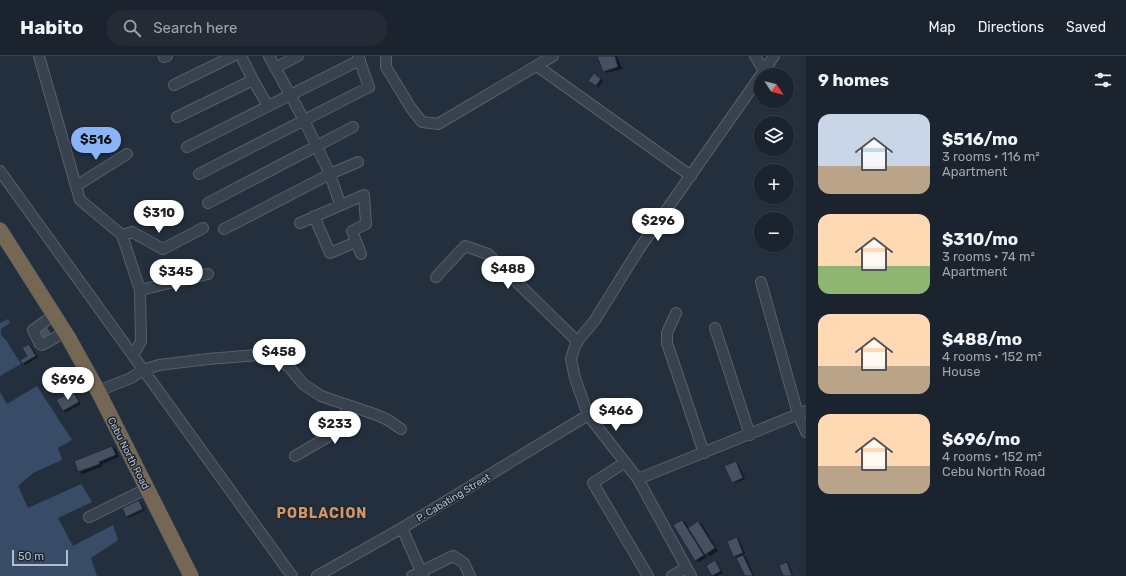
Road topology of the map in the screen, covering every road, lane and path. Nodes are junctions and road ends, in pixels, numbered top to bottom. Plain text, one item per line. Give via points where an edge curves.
1 (39, 56) edge
2 (233, 56) edge
3 (241, 56) edge
4 (269, 56) edge
5 (298, 56) edge
6 (386, 56) edge
7 (553, 56) edge
8 (755, 56) edge
9 (774, 56) edge
10 (359, 58) edge
11 (537, 66) junction
12 (275, 68) junction
13 (760, 68) edge
14 (766, 68) edge
15 (253, 80) junction
16 (174, 85) dead end
17 (754, 85) edge
18 (290, 95) junction
19 (268, 106) junction
20 (177, 117) dead end
21 (304, 120) junction
22 (353, 127) dead end
23 (187, 147) dead end
24 (316, 147) junction
25 (127, 154) dead end
26 (358, 162) dead end
27 (0, 171) edge
28 (199, 174) dead end
29 (330, 174) junction
30 (691, 176) junction
31 (76, 186) junction
32 (208, 203) dead end
33 (340, 204) junction
34 (314, 216) junction
35 (300, 223) dead end
36 (203, 228) dead end
37 (224, 229) dead end
38 (0, 230) edge
39 (122, 235) junction
40 (356, 242) junction
41 (361, 254) dead end
42 (208, 274) dead end
43 (436, 277) dead end
44 (761, 282) dead end
45 (140, 290) junction
46 (676, 313) dead end
47 (54, 315) junction
48 (715, 328) dead end
49 (65, 332) junction
50 (578, 342) junction
51 (133, 356) junction
52 (143, 370) junction
53 (98, 392) junction
54 (350, 406) junction
55 (802, 413) edge
56 (588, 415) junction
57 (401, 429) dead end
58 (806, 432) edge
59 (750, 435) junction
60 (704, 453) junction
61 (295, 456) dead end
62 (624, 463) junction
63 (638, 479) junction
64 (148, 488) junction
65 (89, 517) dead end
66 (402, 528) junction
67 (688, 572) edge
68 (418, 574) edge
69 (191, 576) edge
70 (292, 576) edge
71 (317, 576) edge
72 (470, 576) edge
73 (648, 576) edge
74 (672, 576) edge

1 - 31 street
2 - 16 street
3 - 15 street
4 - 12 street
5 - 12 street
6 - 11 street via 386,67 410,108 422,122 438,124
7 - 11 street
8 - 13 street
9 - 14 street
10 - 18 street
10 - 21 street via 369,87
11 - 30 street
12 - 18 street
15 - 19 street
15 - 20 street
17 - 30 street
18 - 19 street
18 - 21 street
19 - 23 street
21 - 24 street
21 - 28 street
22 - 24 street
24 - 29 street
24 - 32 street
25 - 31 street
26 - 29 street
27 - 51 street
29 - 33 street
29 - 37 street
30 - 50 street
31 - 39 street via 80,200
33 - 34 street
33 - 40 street via 364,195 366,224 352,231
34 - 35 street
34 - 40 street via 330,253
36 - 39 street via 163,249 132,232
38 - 47 highway, Cebu North Road
39 - 45 street
40 - 41 street
42 - 45 street
43 - 50 street via 465,246 488,254
44 - 55 street
45 - 51 street via 141,341
46 - 60 street via 667,332 668,343
47 - 49 highway, Cebu North Road
47 - 49 street via 33,330 40,344
48 - 59 street
49 - 53 highway, Cebu North Road
50 - 56 street via 570,359
51 - 52 street
52 - 53 street
52 - 54 street via 208,359 270,354 288,367 303,384 321,396
52 - 70 street
53 - 64 highway, Cebu North Road
54 - 57 street via 388,420
54 - 61 street via 326,438
55 - 58 street
55 - 59 street
56 - 62 street
56 - 66 street, P. Cabating Street
59 - 60 street
60 - 63 street
62 - 63 street
62 - 73 street via 593,483
63 - 67 street
64 - 65 street
64 - 69 highway, Cebu North Road
66 - 68 street
66 - 71 street, P. Cabating Street
67 - 74 street
68 - 72 street via 453,556 464,563

